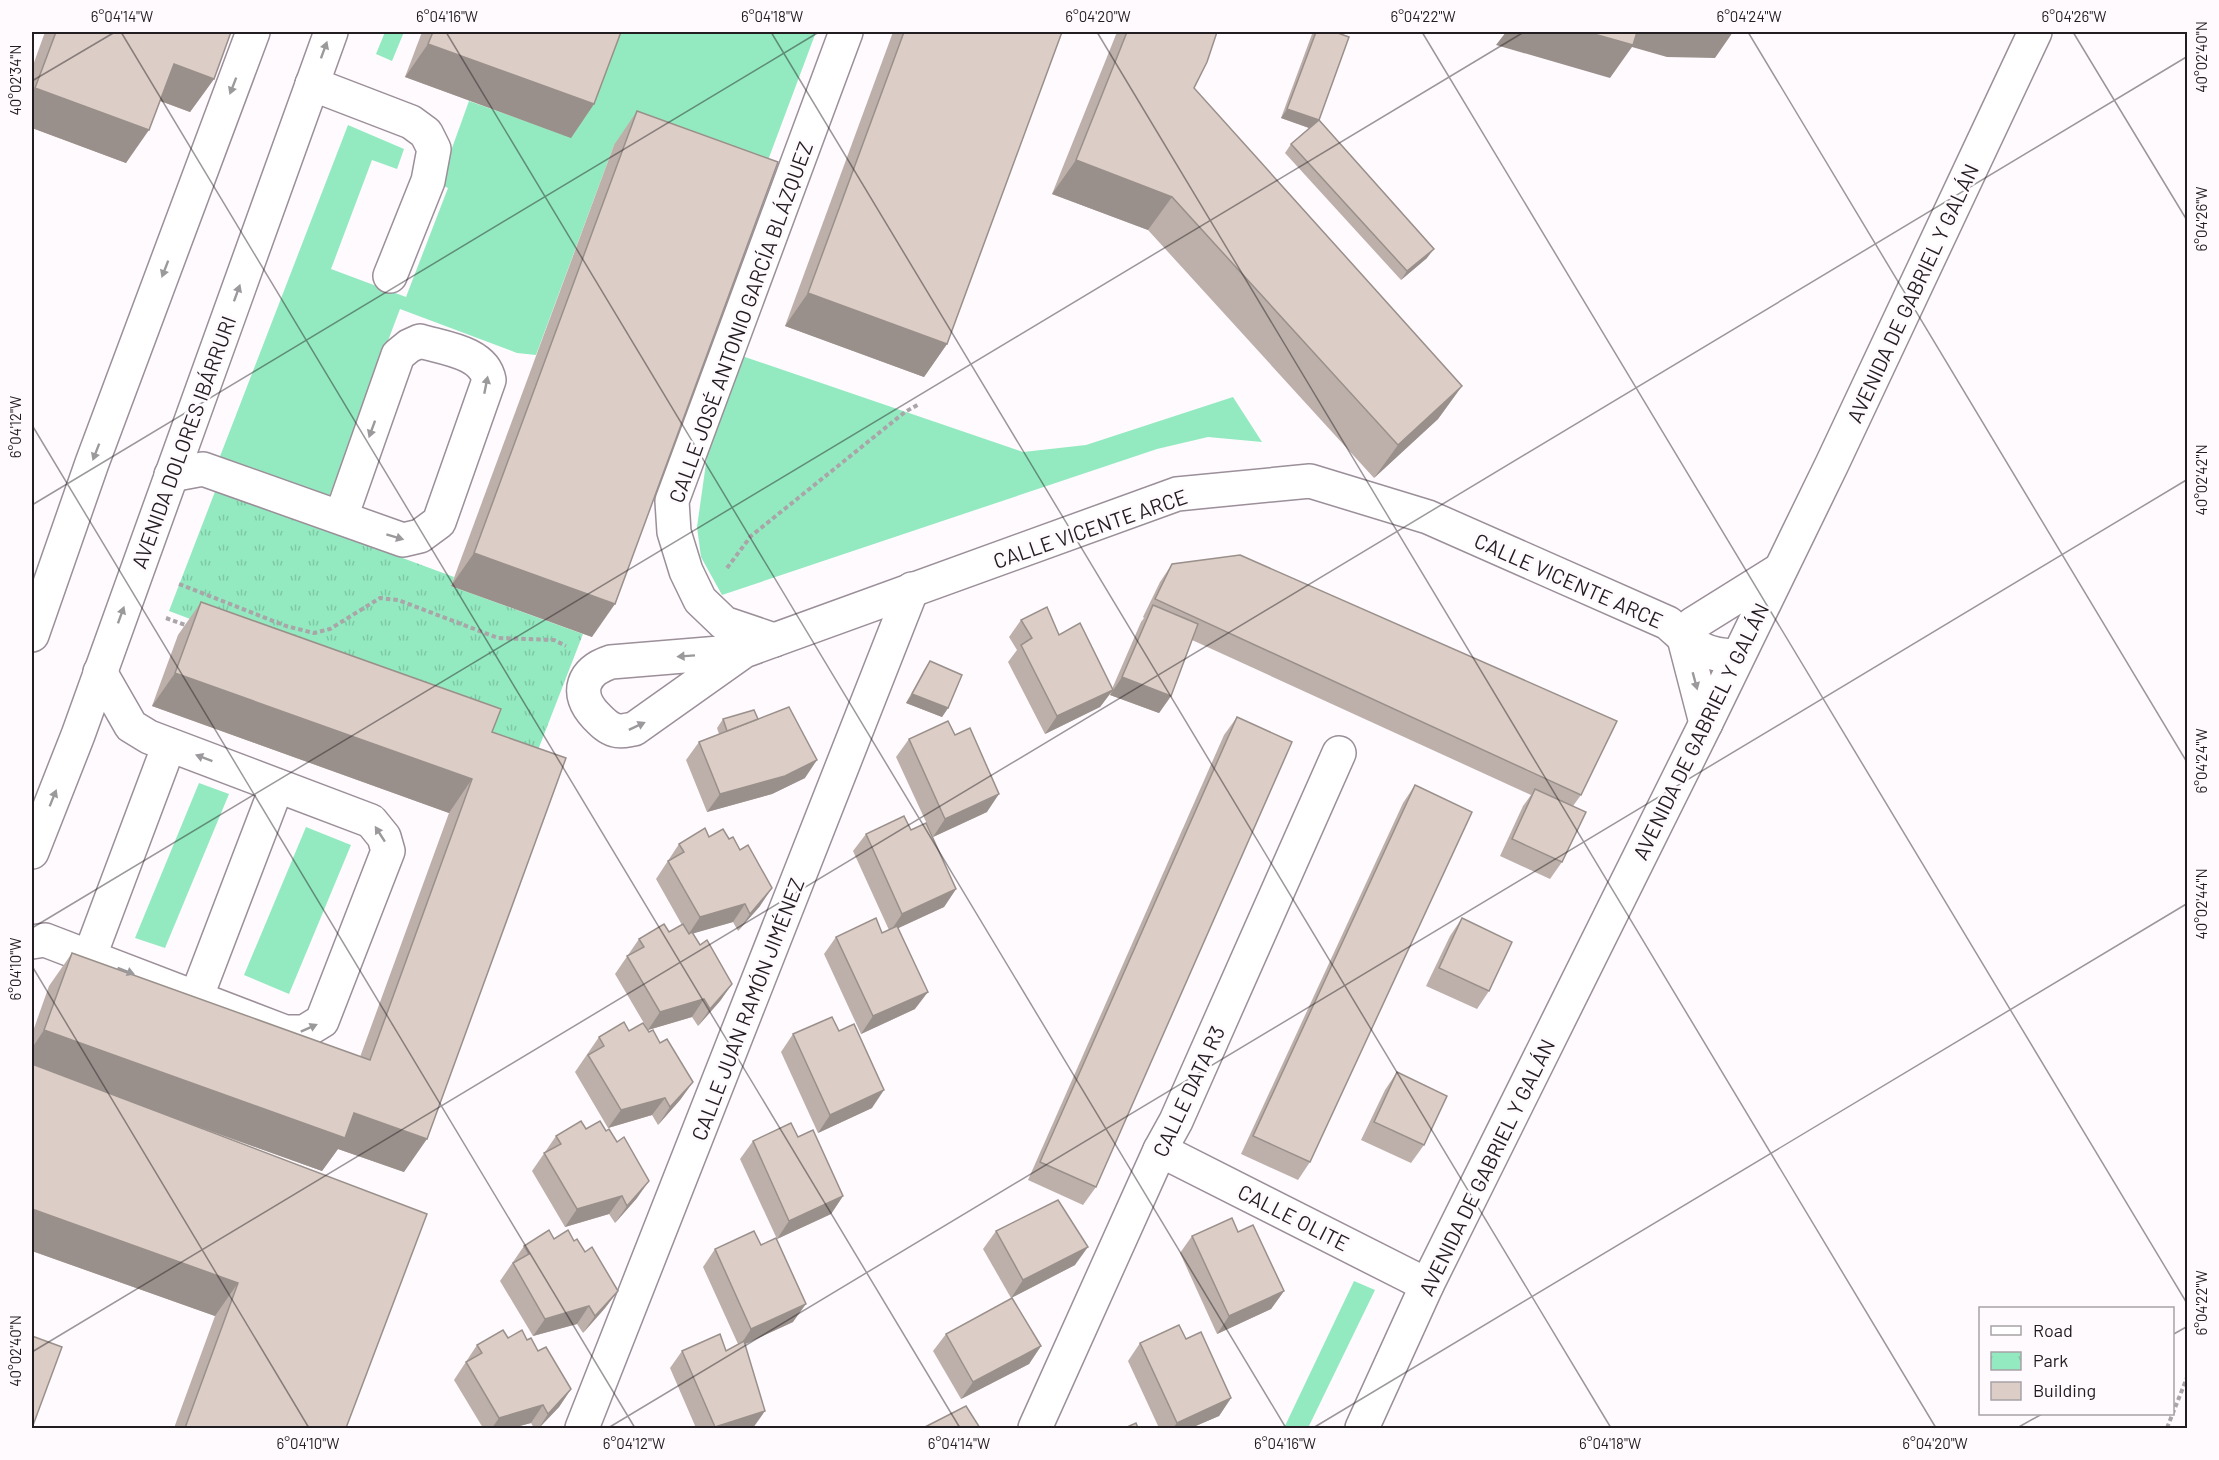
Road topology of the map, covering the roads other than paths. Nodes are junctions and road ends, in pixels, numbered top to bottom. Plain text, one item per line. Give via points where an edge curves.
1 (253, 32) edge
2 (331, 32) edge
3 (846, 32) edge
4 (2035, 32) edge
5 (312, 84) junction
6 (390, 276) dead end
7 (171, 475) junction
8 (341, 517) junction
9 (1778, 571) junction
10 (912, 589) junction
11 (1682, 628) junction
12 (32, 636) edge
13 (774, 640) junction
14 (744, 651) junction
15 (1737, 656) junction
16 (100, 672) junction
17 (1706, 723) junction
18 (169, 745) junction
19 (1339, 753) dead end
20 (276, 786) junction
21 (32, 852) edge
22 (32, 942) edge
23 (89, 957) junction
24 (196, 998) junction
25 (1160, 1150) junction
26 (1427, 1285) junction
27 (582, 1428) edge
28 (1035, 1428) edge
29 (1362, 1428) edge

1 -> 12 street via 92,463
5 -> 2 street, AVENIDA DOLORES IBÁRRURI
3 - 13 street, CALLE JOSÉ ANTONIO GARCÍA BLÁZQUEZ via 672,501 674,532 700,600 723,623
4 - 9 street, AVENIDA DE GABRIEL Y GALÁN
5 - 6 street via 411,123 426,133 434,149 428,181
7 -> 5 street, AVENIDA DOLORES IBÁRRURI
7 - 8 street via 203,469
16 -> 7 street, AVENIDA DOLORES IBÁRRURI
8 -> 8 street via 403,540 420,536 439,522 489,380 487,369 474,358 420,341 398,355
9 - 11 street
9 - 15 street, AVENIDA DE GABRIEL Y GALÁN
10 - 11 street, CALLE VICENTE ARCE via 1177,494 1310,482 1428,518
10 - 13 street, CALLE VICENTE ARCE
10 - 27 street, CALLE JUAN RAMÓN JIMÉNEZ
11 - 15 street, CALLE VICENTE ARCE via 1710,628
11 -> 17 street
13 - 14 street, CALLE VICENTE ARCE
14 -> 14 street via 600,665 586,680 584,700 602,722 623,731 641,725
15 - 17 street, AVENIDA DE GABRIEL Y GALÁN
16 - 18 street via 131,726
21 -> 16 street, AVENIDA DOLORES IBÁRRURI
17 - 26 street, AVENIDA DE GABRIEL Y GALÁN
20 -> 18 street
18 - 23 street
19 - 25 street, CALLE DATA R3
20 - 24 street
24 -> 20 street via 285,1032 304,1032 322,1021 388,851 384,837 371,821
22 - 23 street via 45,940
23 -> 24 street
25 - 26 street, CALLE OLITE
25 - 28 street, CALLE DATA R3
26 - 29 street, AVENIDA DE GABRIEL Y GALÁN

